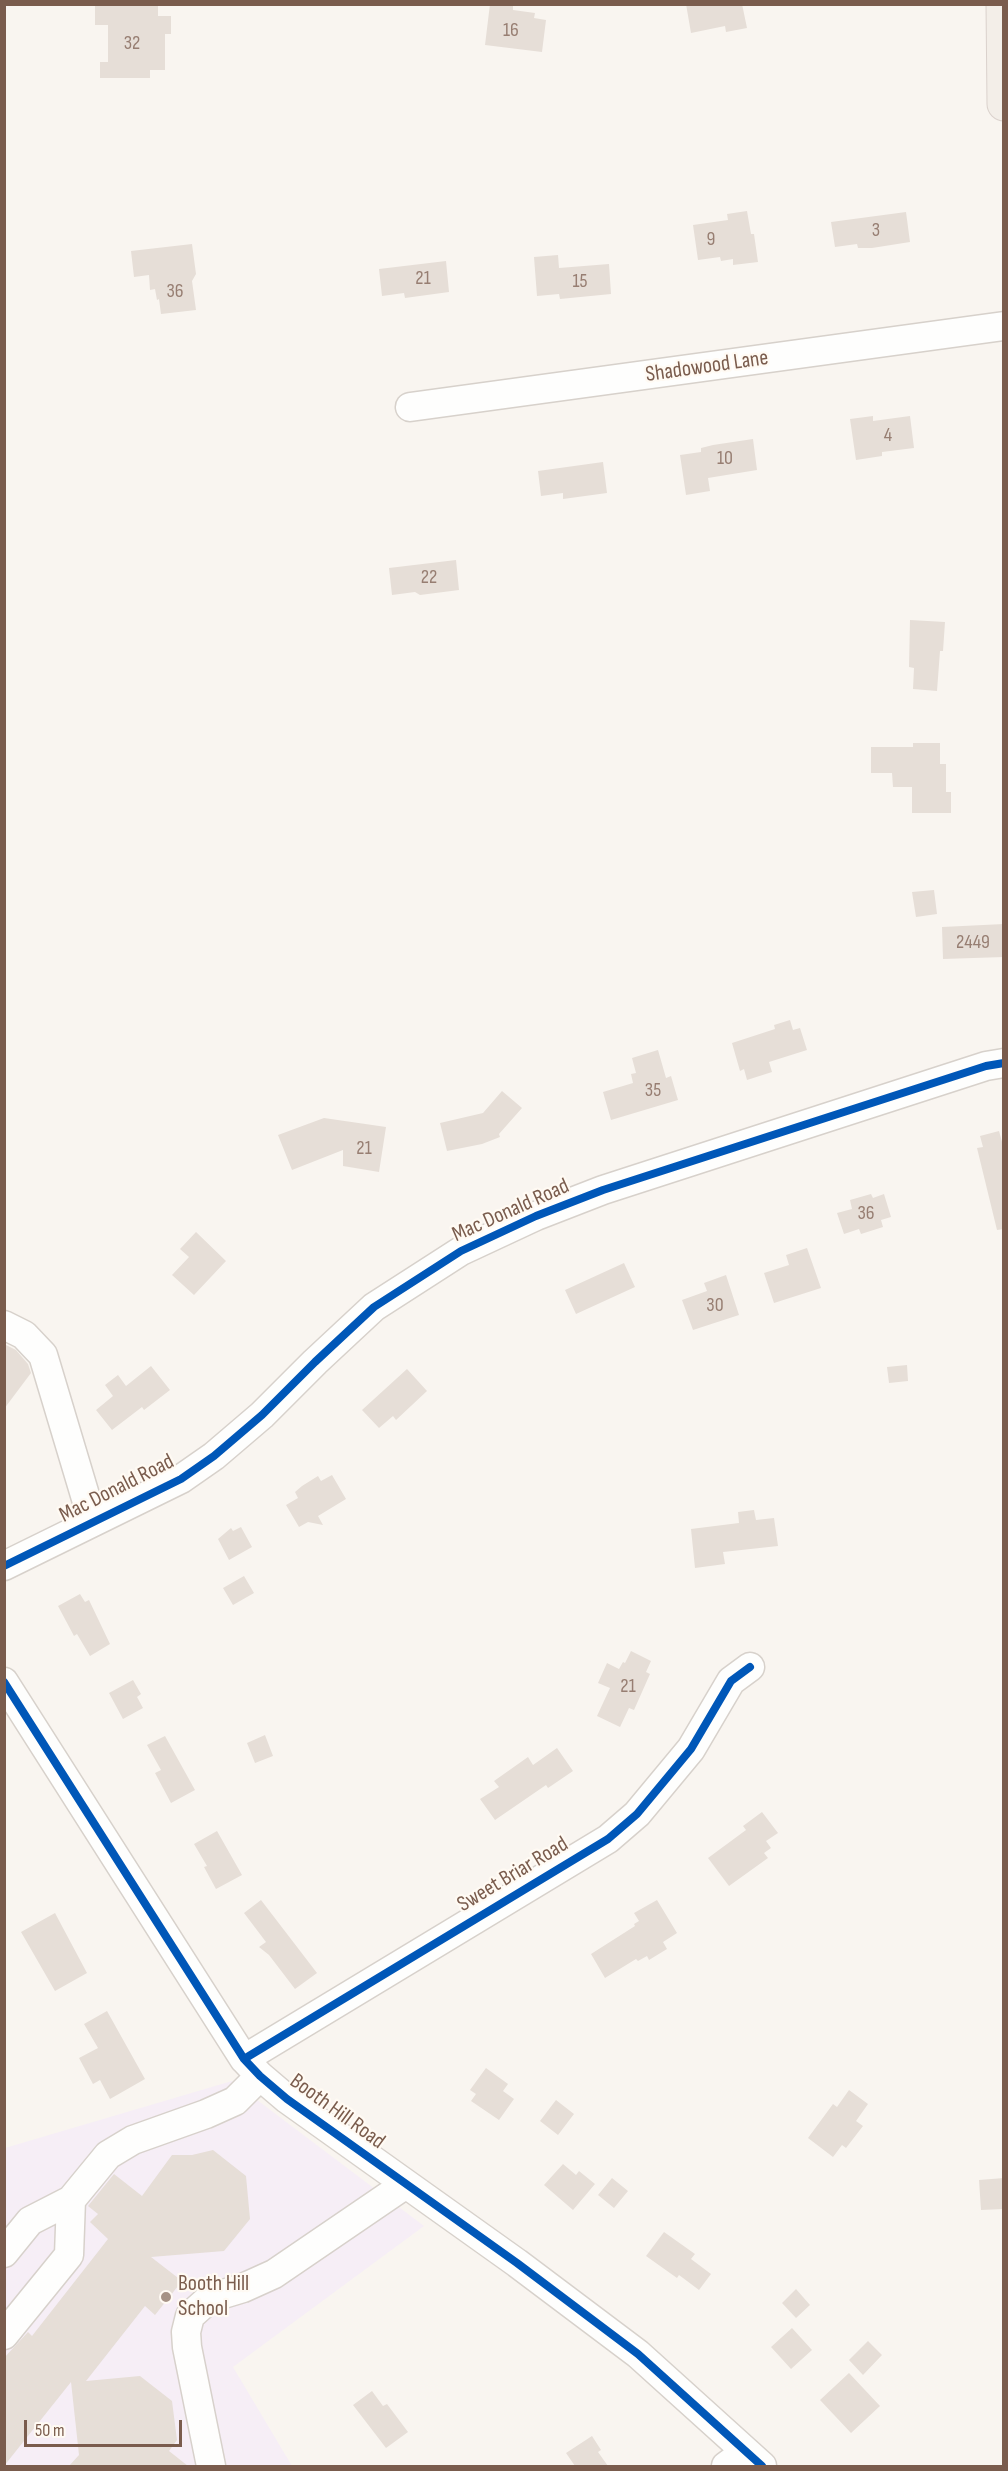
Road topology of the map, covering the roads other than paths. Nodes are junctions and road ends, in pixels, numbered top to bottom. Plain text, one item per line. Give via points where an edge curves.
1 (1003, 4) edge
2 (1004, 104) edge
3 (1004, 326) edge
4 (410, 407) dead end
5 (1004, 1063) edge
6 (4, 1324) edge
7 (93, 1522) junction
8 (4, 1566) edge
9 (750, 1667) dead end
10 (4, 1682) edge
11 (252, 2068) junction
12 (406, 2184) junction
13 (71, 2200) junction
14 (4, 2253) edge
15 (4, 2335) edge
16 (745, 2462) edge
17 (211, 2466) edge

1 - 2 main road
3 - 4 street, Shadowood Lane
5 - 7 street, Mac Donald Road via 975,1069 603,1190 461,1251 374,1307 262,1416 214,1456 181,1479
6 - 7 street via 24,1335 43,1355
7 - 8 street, Mac Donald Road
9 - 11 street, Sweet Briar Road via 731,1681 691,1749 637,1814 608,1839
10 - 11 street, Booth Hill Road
11 - 12 street, Booth Hill Road via 287,2099
11 - 13 street, Sweet Briar Road via 235,2101 133,2140 108,2155
12 - 16 street, Booth Hill Road via 638,2354
12 - 17 street via 274,2274 210,2298 190,2316 187,2347
13 - 14 street via 30,2221
13 - 15 street via 69,2255

